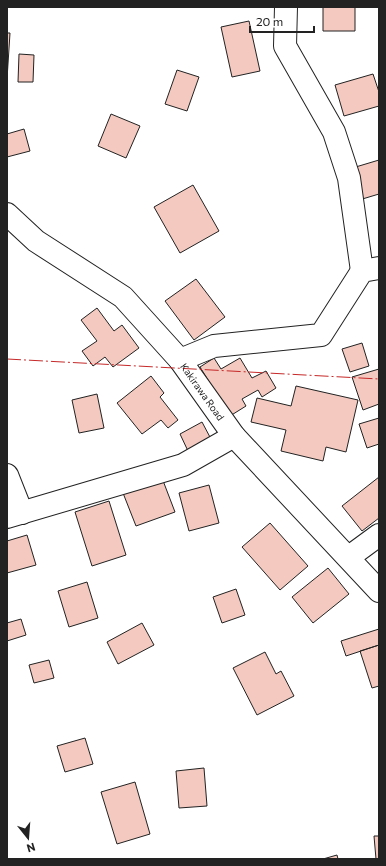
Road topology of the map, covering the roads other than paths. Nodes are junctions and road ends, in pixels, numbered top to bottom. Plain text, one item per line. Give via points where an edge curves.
1 (286, 7) edge
2 (7, 214) edge
3 (370, 270) edge
4 (180, 360) junction
5 (234, 436) junction
6 (7, 475) edge
7 (14, 515) edge
8 (379, 535) edge
9 (348, 558) junction
10 (379, 591) edge

1 - 3 street via 285,46 334,132 349,178
2 - 4 street, Kakirawa Road via 36,241 123,297
3 - 4 street via 321,335 214,346
4 - 5 street, Kakirawa Road
5 - 7 street via 183,465
5 - 9 street, Kakirawa Road
6 - 7 street
8 - 9 street
9 - 10 street, Kakirawa Road

